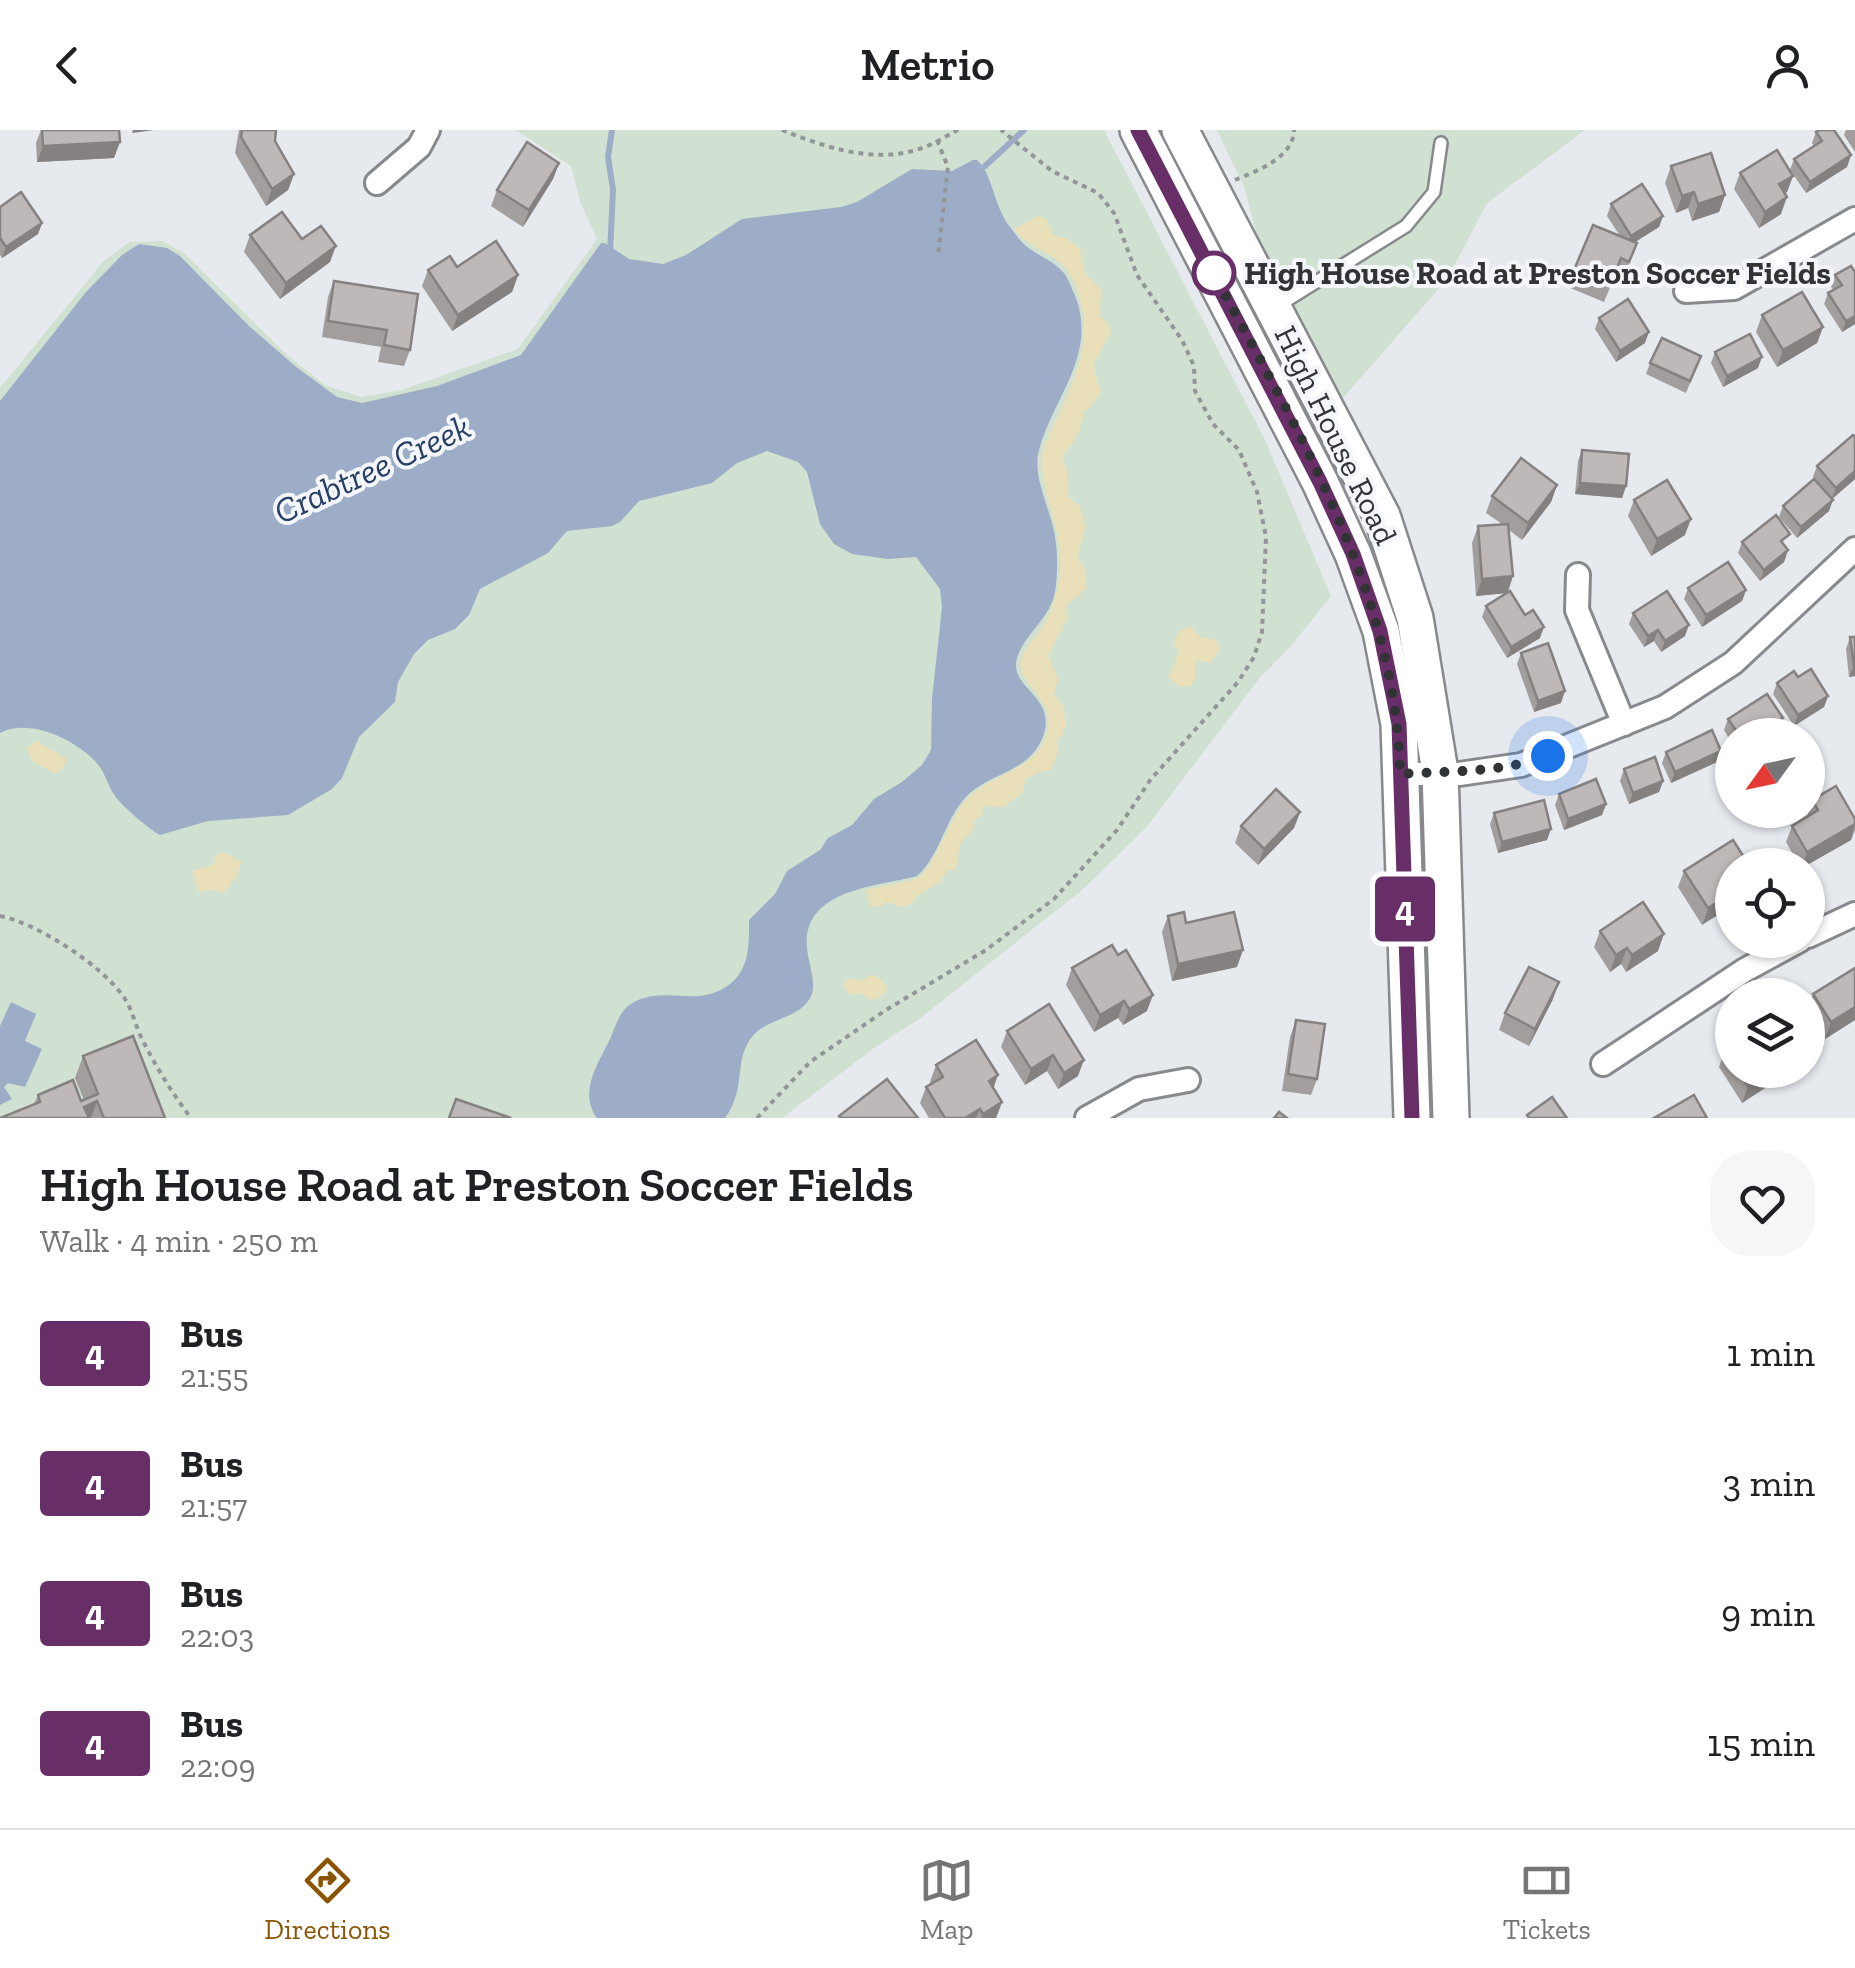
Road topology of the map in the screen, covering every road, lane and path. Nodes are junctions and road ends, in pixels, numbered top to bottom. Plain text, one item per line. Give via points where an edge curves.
1 (428, 130) edge
2 (782, 130) edge
3 (958, 130) edge
4 (1001, 130) edge
5 (1138, 130) edge
6 (1180, 130) edge
7 (1294, 130) edge
8 (937, 140) junction
9 (1441, 143) dead end
10 (1235, 180) dead end
11 (377, 183) dead end
12 (1855, 220) edge
13 (938, 256) dead end
14 (1686, 291) dead end
15 (1274, 308) junction
16 (1242, 326) junction
17 (1855, 548) edge
18 (1578, 575) dead end
19 (1624, 724) junction
20 (1440, 772) junction
21 (1400, 774) junction
22 (1855, 914) edge
23 (0, 916) edge
24 (1825, 928) edge
25 (1768, 958) edge
26 (1603, 1064) dead end
27 (1188, 1080) dead end
28 (192, 1118) edge
29 (757, 1118) edge
30 (1087, 1118) edge
31 (1412, 1118) edge
32 (1451, 1118) edge

1 - 11 street via 419,147
2 - 8 path via 852,152 890,155
3 - 8 path
4 - 29 path via 1052,172 1098,193 1114,212 1137,275 1182,340 1194,366 1195,392 1239,450 1257,492 1266,537 1262,632 1238,682 1054,898 986,950 810,1062
5 - 16 main road, High House Road
6 - 15 main road, High House Road
7 - 10 path via 1288,150
8 - 13 path via 948,166
9 - 15 lane via 1434,192 1406,226
12 - 14 street via 1734,288
15 - 16 lane
15 - 20 main road, High House Road via 1382,516 1415,618
16 - 21 main road, High House Road via 1353,554 1380,631 1399,724
17 - 19 street via 1733,663 1665,707
18 - 19 street via 1576,610
19 - 20 street via 1521,765
20 - 21 street
20 - 32 main road, High House Road
21 - 31 main road, High House Road
22 - 24 street
23 - 28 path via 30,926 112,984
25 - 26 street
27 - 30 street via 1139,1089

